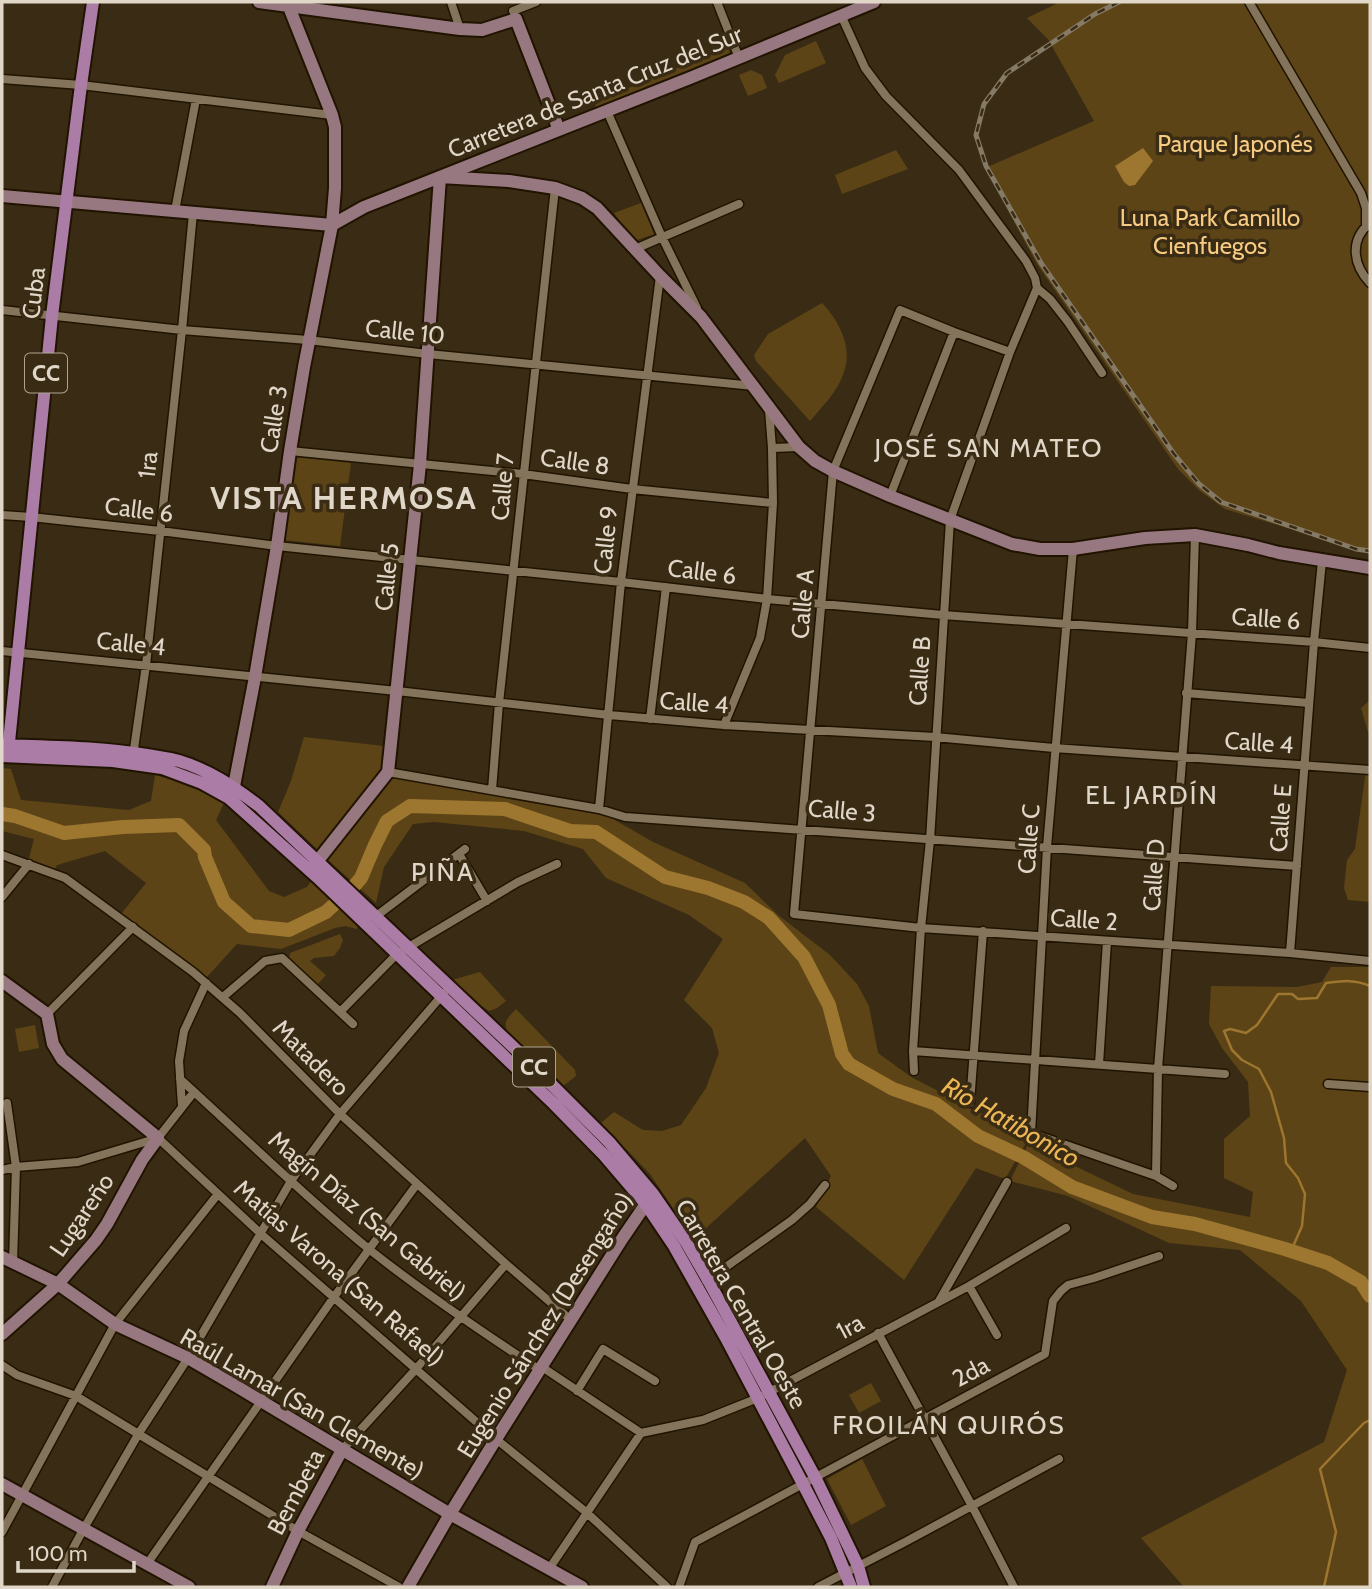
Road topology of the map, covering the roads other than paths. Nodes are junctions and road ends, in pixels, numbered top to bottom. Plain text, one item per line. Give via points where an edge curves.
1 (93, 2) edge
2 (259, 2) edge
3 (451, 2) edge
4 (510, 2) edge
5 (536, 2) edge
6 (716, 2) edge
7 (874, 2) edge
8 (1249, 2) edge
9 (288, 4) edge
10 (515, 15) junction
11 (841, 15) junction
12 (460, 29) junction
13 (739, 58) junction
14 (2, 79) edge
15 (81, 85) junction
16 (196, 99) junction
17 (607, 110) junction
18 (332, 115) junction
19 (559, 130) junction
20 (440, 177) junction
21 (335, 188) junction
22 (555, 188) junction
23 (1361, 193) junction
24 (2, 196) edge
25 (1370, 201) edge
26 (65, 202) junction
27 (739, 204) dead end
28 (364, 207) junction
29 (175, 211) junction
30 (193, 213) junction
31 (1368, 224) edge
32 (332, 225) junction
33 (662, 237) junction
34 (635, 249) junction
35 (660, 276) junction
36 (1370, 284) edge
37 (1037, 288) junction
38 (2, 310) edge
39 (52, 316) junction
40 (701, 317) junction
41 (182, 330) junction
42 (954, 332) junction
43 (308, 341) junction
44 (1010, 352) junction
45 (428, 354) junction
46 (535, 365) junction
47 (1102, 373) dead end
48 (647, 375) junction
49 (754, 386) junction
50 (768, 407) junction
51 (799, 447) junction
52 (772, 448) junction
53 (290, 451) junction
54 (420, 464) junction
55 (833, 471) junction
56 (523, 474) junction
57 (632, 489) junction
58 (890, 496) junction
59 (773, 503) junction
60 (2, 515) edge
61 (31, 517) junction
62 (950, 520) junction
63 (160, 531) junction
64 (1195, 535) junction
65 (277, 546) junction
66 (1073, 549) junction
67 (410, 559) junction
68 (1322, 561) junction
69 (1370, 568) edge
70 (514, 570) junction
71 (621, 582) junction
72 (666, 587) junction
73 (767, 599) junction
74 (822, 604) junction
75 (943, 615) junction
76 (1068, 624) junction
77 (1192, 633) junction
78 (1314, 642) junction
79 (1370, 648) edge
80 (2, 651) edge
81 (17, 652) junction
82 (146, 665) junction
83 (255, 677) junction
84 (397, 691) junction
85 (1186, 693) junction
86 (499, 703) junction
87 (1309, 704) junction
88 (609, 715) junction
89 (650, 719) junction
90 (724, 725) junction
91 (811, 730) junction
92 (936, 737) junction
93 (1055, 748) junction
94 (8, 750) edge
95 (1181, 757) junction
96 (133, 758) junction
97 (1304, 765) junction
98 (1370, 770) edge
99 (388, 772) junction
100 (234, 786) junction
101 (492, 790) junction
102 (599, 809) junction
103 (802, 829) junction
104 (930, 839) junction
105 (1047, 847) junction
106 (2, 855) edge
107 (1175, 857) junction
108 (29, 864) junction
109 (557, 864) dead end
110 (1297, 866) junction
111 (317, 869) junction
112 (2, 897) edge
113 (487, 901) junction
114 (794, 914) joint
115 (370, 917) junction
116 (133, 927) junction
117 (921, 928) junction
118 (983, 931) junction
119 (1042, 936) junction
120 (1107, 941) junction
121 (1168, 945) junction
122 (402, 951) junction
123 (1290, 953) junction
124 (1370, 961) edge
125 (2, 981) edge
126 (206, 983) junction
127 (446, 991) junction
128 (223, 997) junction
129 (340, 1012) junction
130 (47, 1014) junction
131 (353, 1024) dead end
132 (913, 1051) junction
133 (974, 1055) junction
134 (1034, 1060) junction
135 (1099, 1064) junction
136 (1158, 1069) junction
137 (914, 1071) dead end
138 (1225, 1074) dead end
139 (180, 1079) junction
140 (1328, 1084) dead end
141 (1370, 1087) edge
142 (194, 1092) junction
143 (970, 1103) dead end
144 (7, 1104) dead end
145 (182, 1106) junction
146 (340, 1114) junction
147 (158, 1138) junction
148 (16, 1167) junction
149 (2, 1170) edge
150 (1156, 1176) junction
151 (291, 1181) junction
152 (1007, 1182) dead end
153 (417, 1184) junction
154 (825, 1185) dead end
155 (1174, 1186) dead end
156 (218, 1194) junction
157 (649, 1199) junction
158 (1066, 1228) dead end
159 (261, 1234) junction
160 (370, 1249) junction
161 (1159, 1256) dead end
162 (8, 1260) edge
163 (506, 1264) junction
164 (703, 1283) junction
165 (58, 1284) junction
166 (969, 1286) junction
167 (334, 1297) junction
168 (939, 1301) junction
169 (460, 1318) junction
170 (571, 1320) junction
171 (115, 1324) junction
172 (878, 1333) junction
173 (2, 1334) edge
174 (997, 1335) dead end
175 (188, 1358) junction
176 (2, 1365) edge
177 (541, 1368) junction
178 (416, 1369) junction
179 (655, 1381) dead end
180 (577, 1391) junction
181 (763, 1395) junction
182 (76, 1396) junction
183 (262, 1401) junction
184 (924, 1419) junction
185 (139, 1433) junction
186 (641, 1433) junction
187 (496, 1439) junction
188 (342, 1450) junction
189 (1059, 1459) dead end
190 (208, 1476) junction
191 (809, 1480) junction
192 (2, 1484) edge
193 (22, 1496) junction
194 (972, 1506) junction
195 (586, 1512) junction
196 (450, 1514) junction
197 (83, 1530) junction
198 (298, 1531) junction
199 (2, 1532) edge
200 (147, 1564) junction
201 (548, 1569) junction
202 (852, 1569) junction
203 (52, 1587) edge
204 (189, 1587) edge
205 (272, 1587) edge
206 (399, 1587) edge
207 (408, 1587) edge
208 (582, 1587) edge
209 (667, 1587) edge
210 (679, 1587) edge
211 (818, 1587) edge
212 (851, 1587) edge
213 (864, 1587) edge
214 (1014, 1587) edge

1 - 15 main road, Cuba / CC
2 - 9 street
3 - 12 street
4 - 10 street
5 - 10 street
6 - 13 street
7 - 11 street, Carretera de Santa Cruz del Sur
8 - 23 street
9 - 12 street
9 - 18 street, Calle 3
10 - 12 street via 482,30
10 - 19 street
11 - 13 street, Carretera de Santa Cruz del Sur
11 - 37 street via 865,68 886,96 959,170 1026,261
13 - 17 street, Carretera de Santa Cruz del Sur
14 - 15 street
15 - 16 street
15 - 26 main road, Cuba / CC
16 - 18 street
16 - 29 street
17 - 19 street, Carretera de Santa Cruz del Sur
17 - 33 street
18 - 21 street, Calle 3
19 - 20 street, Carretera de Santa Cruz del Sur
20 - 22 street
20 - 28 street, Carretera de Santa Cruz del Sur
20 - 45 street, Calle 5
21 - 28 street via 350,206
21 - 32 street, Calle 3
22 - 34 street via 597,208
22 - 46 street, Calle 7
23 - 25 street
23 - 31 street
24 - 26 street
26 - 29 street
26 - 39 main road, Cuba / CC
27 - 33 street
28 - 32 street, Carretera de Santa Cruz del Sur
29 - 30 street
30 - 32 street
30 - 41 street, 1ra
31 - 36 street via 1356,250 1357,263
32 - 43 street, Calle 3
33 - 34 street
33 - 40 street
34 - 35 street
35 - 40 street
35 - 48 street, Calle 9
37 - 44 street, Calle B
37 - 47 street via 1068,322
38 - 39 street, Calle 10
39 - 41 street, Calle 10
39 - 61 main road, Cuba / CC
40 - 49 street
41 - 43 street, Calle 10
41 - 63 street, 1ra
42 - 44 street
42 - 55 street, Calle A via 900,310
42 - 58 street
43 - 45 street, Calle 10
43 - 53 street, Calle 3
44 - 62 street, Calle B
45 - 46 street, Calle 10
45 - 54 street, Calle 5
46 - 48 street, Calle 10
46 - 56 street, Calle 7
48 - 49 street, Calle 10
48 - 57 street, Calle 9
49 - 50 street
50 - 51 street
50 - 52 street
51 - 52 street
51 - 55 street
52 - 59 street
53 - 54 street, Calle 8
53 - 65 street, Calle 3
54 - 56 street, Calle 8
54 - 67 street, Calle 5
55 - 58 street
55 - 74 street, Calle A
56 - 57 street, Calle 8
56 - 70 street, Calle 7
57 - 59 street, Calle 8
57 - 71 street, Calle 9
58 - 62 street
59 - 73 street
60 - 61 street, Calle 6
61 - 63 street, Calle 6
61 - 81 main road, Cuba / CC
62 - 66 street via 1012,544
62 - 75 street, Calle B
63 - 65 street, Calle 6
63 - 82 street, 1ra
64 - 66 street
64 - 68 street
64 - 77 street, Calle D
65 - 67 street, Calle 6
65 - 83 street, Calle 3
66 - 76 street, Calle C
67 - 70 street, Calle 6
67 - 84 street, Calle 5
68 - 69 street
68 - 78 street, Calle E
70 - 71 street, Calle 6
70 - 86 street, Calle 7
71 - 72 street, Calle 6
71 - 88 street, Calle 9
72 - 73 street, Calle 6
72 - 89 street
73 - 74 street, Calle 6
73 - 90 street via 760,638
74 - 75 street, Calle 6
74 - 91 street, Calle A
75 - 76 street, Calle 6
75 - 92 street, Calle B
76 - 77 street, Calle 6
76 - 93 street, Calle C
77 - 78 street, Calle 6
77 - 85 street, Calle D
78 - 79 street, Calle 6
78 - 87 street, Calle E
80 - 81 street, Calle 4
81 - 82 street, Calle 4
81 - 94 main road, Cuba / CC
82 - 83 street, Calle 4
82 - 96 street, 1ra
83 - 84 street, Calle 4
83 - 100 street, Calle 3
84 - 86 street, Calle 4
84 - 99 street, Calle 5
85 - 87 street
85 - 95 street, Calle D
86 - 88 street, Calle 4
86 - 101 street, Calle 7
87 - 97 street, Calle E
88 - 89 street, Calle 4
88 - 102 street, Calle 9
89 - 90 street, Calle 4
90 - 91 street, Calle 4
91 - 92 street, Calle 4
91 - 103 street, Calle A
92 - 93 street, Calle 4
92 - 104 street, Calle B
93 - 95 street, Calle 4
93 - 105 street, Calle C
94 - 96 main road, Carretera Central Oeste / CC via 113,761
95 - 97 street, Calle 4
95 - 107 street, Calle D
96 - 100 main road, Carretera Central Oeste / CC via 178,760
96 - 111 main road, Carretera Central Oeste / CC via 181,774 229,798
97 - 98 street, Calle 4
97 - 110 street, Calle E
99 - 101 street, Calle 3
99 - 111 street
100 - 111 main road, CC via 259,806
101 - 102 street, Calle 3
102 - 103 street, Calle 3 via 625,817
103 - 104 street, Calle 3
103 - 114 street, Calle A
104 - 105 street, Calle 3
104 - 117 street, Calle B
105 - 107 street, Calle 3
105 - 119 street, Calle C
106 - 108 street, Matadero
107 - 110 street, Calle 3
107 - 121 street, Calle D
108 - 112 street
108 - 116 street, Matadero via 65,878
109 - 113 street
110 - 123 street, Calle E
111 - 115 main road, Carretera Central Oeste / CC
113 - 115 street via 462,851
113 - 122 street
114 - 117 street, Calle 2
115 - 122 main road, Carretera Central Oeste / CC
116 - 126 street, Matadero
116 - 130 street
117 - 118 street, Calle 2
117 - 132 street, Calle B
118 - 119 street, Calle 2
118 - 133 street
119 - 120 street, Calle 2
119 - 134 street, Calle C
120 - 121 street, Calle 2
120 - 135 street
121 - 123 street, Calle 2
121 - 136 street, Calle D
122 - 127 main road, Carretera Central Oeste / CC
122 - 129 street
123 - 124 street, Calle 2
125 - 130 street
126 - 128 street, Matadero
126 - 139 street via 184,1031
127 - 146 street
127 - 157 main road, Carretera Central Oeste / CC via 559,1100 604,1155
128 - 129 street via 265,961 282,958
128 - 146 street, Matadero
129 - 131 street
130 - 147 street, Matías Varona (San Rafael) via 62,1059
132 - 133 street
132 - 137 street, Calle B
133 - 134 street
133 - 143 street
134 - 135 street
134 - 150 street, Calle C via 1031,1133
135 - 136 street
136 - 138 street
136 - 150 street, Calle D
139 - 142 street, Magín Díaz (San Gabriel)
139 - 145 street
140 - 141 street
142 - 145 street, Lugareño
142 - 151 street, Magín Díaz (San Gabriel)
144 - 148 street
145 - 147 street, Lugareño
146 - 151 street
146 - 153 street, Matadero
147 - 148 street via 78,1162
147 - 156 street, Matías Varona (San Rafael)
147 - 165 street, Lugareño via 107,1224
148 - 149 street
148 - 162 street
150 - 155 street
151 - 159 street
151 - 160 street, Magín Díaz (San Gabriel)
152 - 168 street
153 - 160 street
153 - 163 street, Matadero
154 - 164 street via 792,1220
156 - 159 street, Matías Varona (San Rafael)
156 - 171 street
157 - 164 main road, Carretera Central Oeste / CC via 674,1246
157 - 170 street, Eugenio Sánchez (Desengaño)
158 - 166 street, 1ra
159 - 167 street, Matías Varona (San Rafael)
159 - 175 street
160 - 167 street
160 - 169 street, Magín Díaz (San Gabriel)
161 - 184 street, 2da via 1068,1285 1053,1301 1045,1354
162 - 165 street, Raúl Lamar (San Clemente)
163 - 169 street, Bembeta
163 - 170 street, Matadero
164 - 181 main road, Carretera Central Oeste / CC
165 - 171 street, Raúl Lamar (San Clemente)
165 - 173 street, Lugareño
166 - 168 street, 1ra
166 - 174 street
167 - 178 street, Matías Varona (San Rafael)
167 - 183 street
168 - 172 street, 1ra
169 - 177 street, Magín Díaz (San Gabriel)
169 - 178 street, Bembeta
170 - 177 street, Eugenio Sánchez (Desengaño)
171 - 175 street, Raúl Lamar (San Clemente)
171 - 182 street
172 - 181 street, 1ra
172 - 184 street
175 - 183 street, Raúl Lamar (San Clemente)
175 - 185 street
176 - 182 street
177 - 180 street, Magín Díaz (San Gabriel)
177 - 187 street, Eugenio Sánchez (Desengaño)
178 - 187 street, Matías Varona (San Rafael)
178 - 188 street, Bembeta
179 - 180 street via 603,1349
180 - 186 street, Magín Díaz (San Gabriel)
181 - 186 street, 1ra via 703,1420
181 - 191 main road, Carretera Central Oeste / CC
182 - 185 street
182 - 193 street
183 - 188 street, Raúl Lamar (San Clemente)
183 - 190 street
184 - 191 street, 2da
184 - 194 street
185 - 190 street
185 - 197 street
186 - 195 street
187 - 195 street, Matías Varona (San Rafael)
187 - 196 street, Eugenio Sánchez (Desengaño)
188 - 196 street, Raúl Lamar (San Clemente)
188 - 198 street, Bembeta
189 - 194 street
190 - 198 street
190 - 200 street
191 - 202 main road, Carretera Central Oeste / CC via 831,1538
191 - 210 street, 2da via 695,1542
192 - 193 street
193 - 197 street
193 - 199 street
194 - 202 street
194 - 214 street
195 - 201 street
195 - 209 street, Matías Varona (San Rafael)
196 - 201 street, Raúl Lamar (San Clemente)
196 - 207 street, Eugenio Sánchez (Desengaño)
197 - 200 street
197 - 203 street
198 - 205 street, Bembeta
198 - 206 street
200 - 204 street
201 - 208 street, Raúl Lamar (San Clemente)
202 - 211 street
202 - 212 main road, Carretera Central Oeste / CC
202 - 213 main road, Carretera Central Oeste / CC

